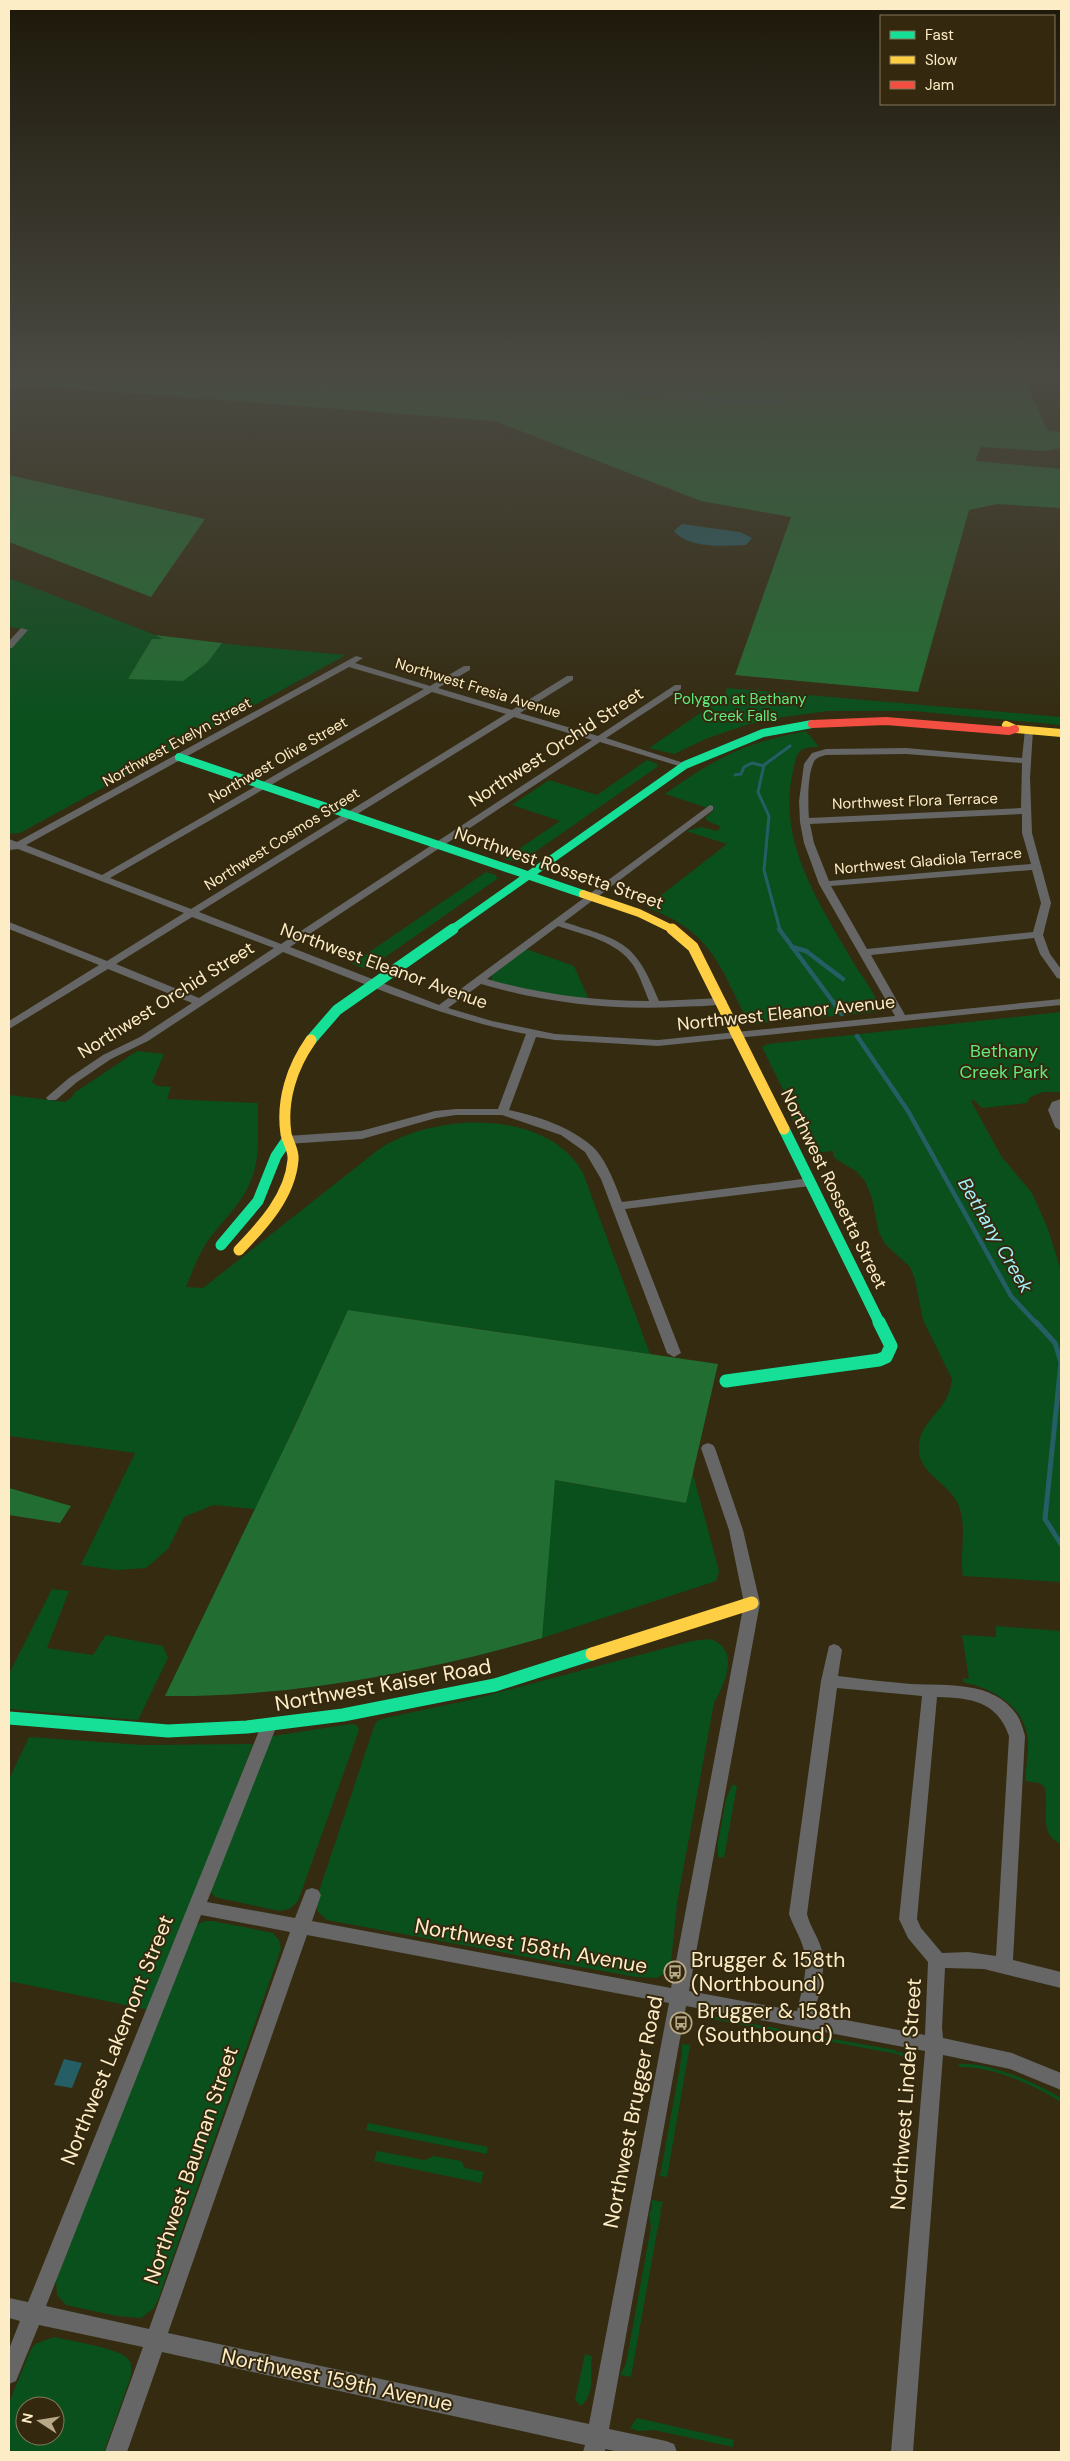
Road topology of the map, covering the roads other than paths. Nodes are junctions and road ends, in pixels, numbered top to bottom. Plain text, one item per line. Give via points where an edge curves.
1 (24, 630) dead end
2 (9, 646) edge
3 (359, 658) dead end
4 (348, 664) junction
5 (467, 668) dead end
6 (570, 678) dead end
7 (678, 687) dead end
8 (432, 688) junction
9 (514, 713) junction
10 (1029, 730) junction
11 (1061, 733) edge
12 (600, 738) junction
13 (179, 757) junction
14 (1026, 761) junction
15 (686, 765) junction
16 (264, 786) junction
17 (710, 808) dead end
18 (1026, 811) junction
19 (350, 815) junction
20 (805, 820) junction
21 (438, 844) junction
22 (12, 846) edge
23 (1034, 868) junction
24 (529, 876) junction
25 (103, 878) junction
26 (824, 884) junction
27 (593, 897) junction
28 (192, 913) junction
29 (558, 923) junction
30 (14, 927) edge
31 (9, 935) edge
32 (1038, 935) junction
33 (283, 947) junction
34 (864, 952) junction
35 (108, 965) junction
36 (1061, 976) edge
37 (480, 980) junction
38 (375, 982) junction
39 (722, 1001) junction
40 (199, 1002) junction
41 (1061, 1002) edge
42 (656, 1006) junction
43 (440, 1008) junction
44 (902, 1018) junction
45 (9, 1026) edge
46 (532, 1033) junction
47 (740, 1037) junction
48 (52, 1098) dead end
49 (1061, 1102) edge
50 (502, 1112) junction
51 (1061, 1127) edge
52 (287, 1140) junction
53 (810, 1182) junction
54 (618, 1206) junction
55 (221, 1245) dead end
56 (239, 1250) dead end
57 (674, 1354) dead end
58 (726, 1380) dead end
59 (708, 1448) dead end
60 (752, 1604) junction
61 (834, 1650) dead end
62 (829, 1680) junction
63 (930, 1690) junction
64 (9, 1718) edge
65 (269, 1725) junction
66 (312, 1895) dead end
67 (196, 1907) junction
68 (300, 1926) junction
69 (938, 1962) junction
70 (1004, 1966) junction
71 (1061, 1980) edge
72 (679, 1996) junction
73 (804, 2020) junction
74 (936, 2044) junction
75 (1061, 2082) edge
76 (9, 2308) edge
77 (32, 2313) junction
78 (155, 2340) junction
79 (9, 2374) edge
80 (595, 2445) edge
81 (116, 2452) edge
82 (666, 2452) edge
83 (902, 2452) edge

1 - 2 street
3 - 4 street, Northwest Evelyn Street
4 - 8 street, Northwest Fresia Avenue
4 - 13 street, Northwest Evelyn Street
5 - 8 street, Northwest Olive Street
6 - 9 street, Northwest Cosmos Street
7 - 12 street, Northwest Orchid Street
8 - 9 street, Northwest Fresia Avenue
8 - 16 street, Northwest Olive Street
9 - 12 street, Northwest Fresia Avenue
9 - 19 street, Northwest Cosmos Street
10 - 11 street
10 - 14 street
10 - 15 street via 899,716 818,718 735,735 695,753
12 - 15 street, Northwest Fresia Avenue
12 - 21 street, Northwest Orchid Street
13 - 16 street, Northwest Rossetta Street
13 - 22 street, Northwest Evelyn Street
14 - 18 street
14 - 20 street via 906,751 816,754 810,760 803,792
15 - 24 street
16 - 19 street, Northwest Rossetta Street
16 - 25 street, Northwest Olive Street
17 - 27 street
18 - 20 street, Northwest Flora Terrace
18 - 23 street
19 - 21 street, Northwest Rossetta Street
19 - 28 street, Northwest Cosmos Street
20 - 26 street via 810,850
21 - 24 street, Northwest Rossetta Street
21 - 33 street, Northwest Orchid Street
22 - 25 street, Northwest Eleanor Avenue
23 - 26 street, Northwest Gladiola Terrace
23 - 32 street via 1046,903
24 - 27 street, Northwest Rossetta Street
24 - 38 street
25 - 28 street, Northwest Eleanor Avenue
26 - 34 street
27 - 29 street
27 - 39 street, Northwest Rossetta Street via 657,920 684,938 700,957
28 - 33 street, Northwest Eleanor Avenue
28 - 35 street, Northwest Cosmos Street
29 - 37 street
29 - 42 street via 625,950 638,964
30 - 31 street
30 - 35 street
32 - 34 street
32 - 36 street via 1045,954
33 - 38 street, Northwest Eleanor Avenue
33 - 40 street, Northwest Orchid Street
34 - 44 street
35 - 40 street
35 - 45 street, Northwest Cosmos Street
37 - 42 street via 574,1002
37 - 43 street
38 - 43 street, Northwest Eleanor Avenue
38 - 52 street via 337,1010 308,1042 289,1082 285,1116
39 - 42 street
39 - 47 street, Northwest Rossetta Street
40 - 48 street, Northwest Orchid Street via 141,1041 107,1057
41 - 44 street, Northwest Eleanor Avenue
43 - 46 street, Northwest Eleanor Avenue
44 - 47 street, Northwest Eleanor Avenue
46 - 47 street, Northwest Eleanor Avenue via 581,1040 658,1044
46 - 50 street
47 - 53 street, Northwest Rossetta Street
49 - 51 street via 1054,1110
50 - 52 street via 456,1112 362,1135
50 - 54 street via 546,1124 582,1143 599,1163
52 - 55 street via 276,1156 258,1201
52 - 56 street via 294,1157 285,1186 261,1227
53 - 54 street
53 - 58 street, Northwest Rossetta Street via 886,1332 890,1351 879,1360
54 - 57 street
59 - 60 street via 736,1530
60 - 65 street, Northwest Kaiser Road via 495,1685 351,1714
60 - 72 street, Northwest Brugger Road
61 - 62 street
62 - 63 street
62 - 73 street via 798,1914 813,1951
63 - 69 street, Northwest Linder Street via 908,1919 911,1931
63 - 70 street via 971,1693 991,1700 1006,1711 1017,1730
64 - 65 street, Northwest Kaiser Road via 168,1731
65 - 67 street, Northwest Lakemont Street
66 - 68 street, Northwest Bauman Street
67 - 68 street, Northwest 158th Avenue
67 - 77 street, Northwest Lakemont Street
68 - 72 street, Northwest 158th Avenue
68 - 78 street, Northwest Bauman Street
69 - 70 street via 954,1959
69 - 74 street, Northwest Linder Street via 933,2027
70 - 71 street
72 - 73 street, Northwest 158th Avenue
72 - 80 street, Northwest Brugger Road
73 - 74 street, Northwest 158th Avenue
74 - 75 street, Northwest 158th Avenue via 1012,2061
74 - 83 street, Northwest Linder Street
76 - 77 street, Northwest 159th Avenue
77 - 78 street, Northwest 159th Avenue
77 - 79 street, Northwest Lakemont Street
78 - 80 street, Northwest 159th Avenue
78 - 81 street, Northwest Bauman Street
80 - 82 street, Northwest 159th Avenue

